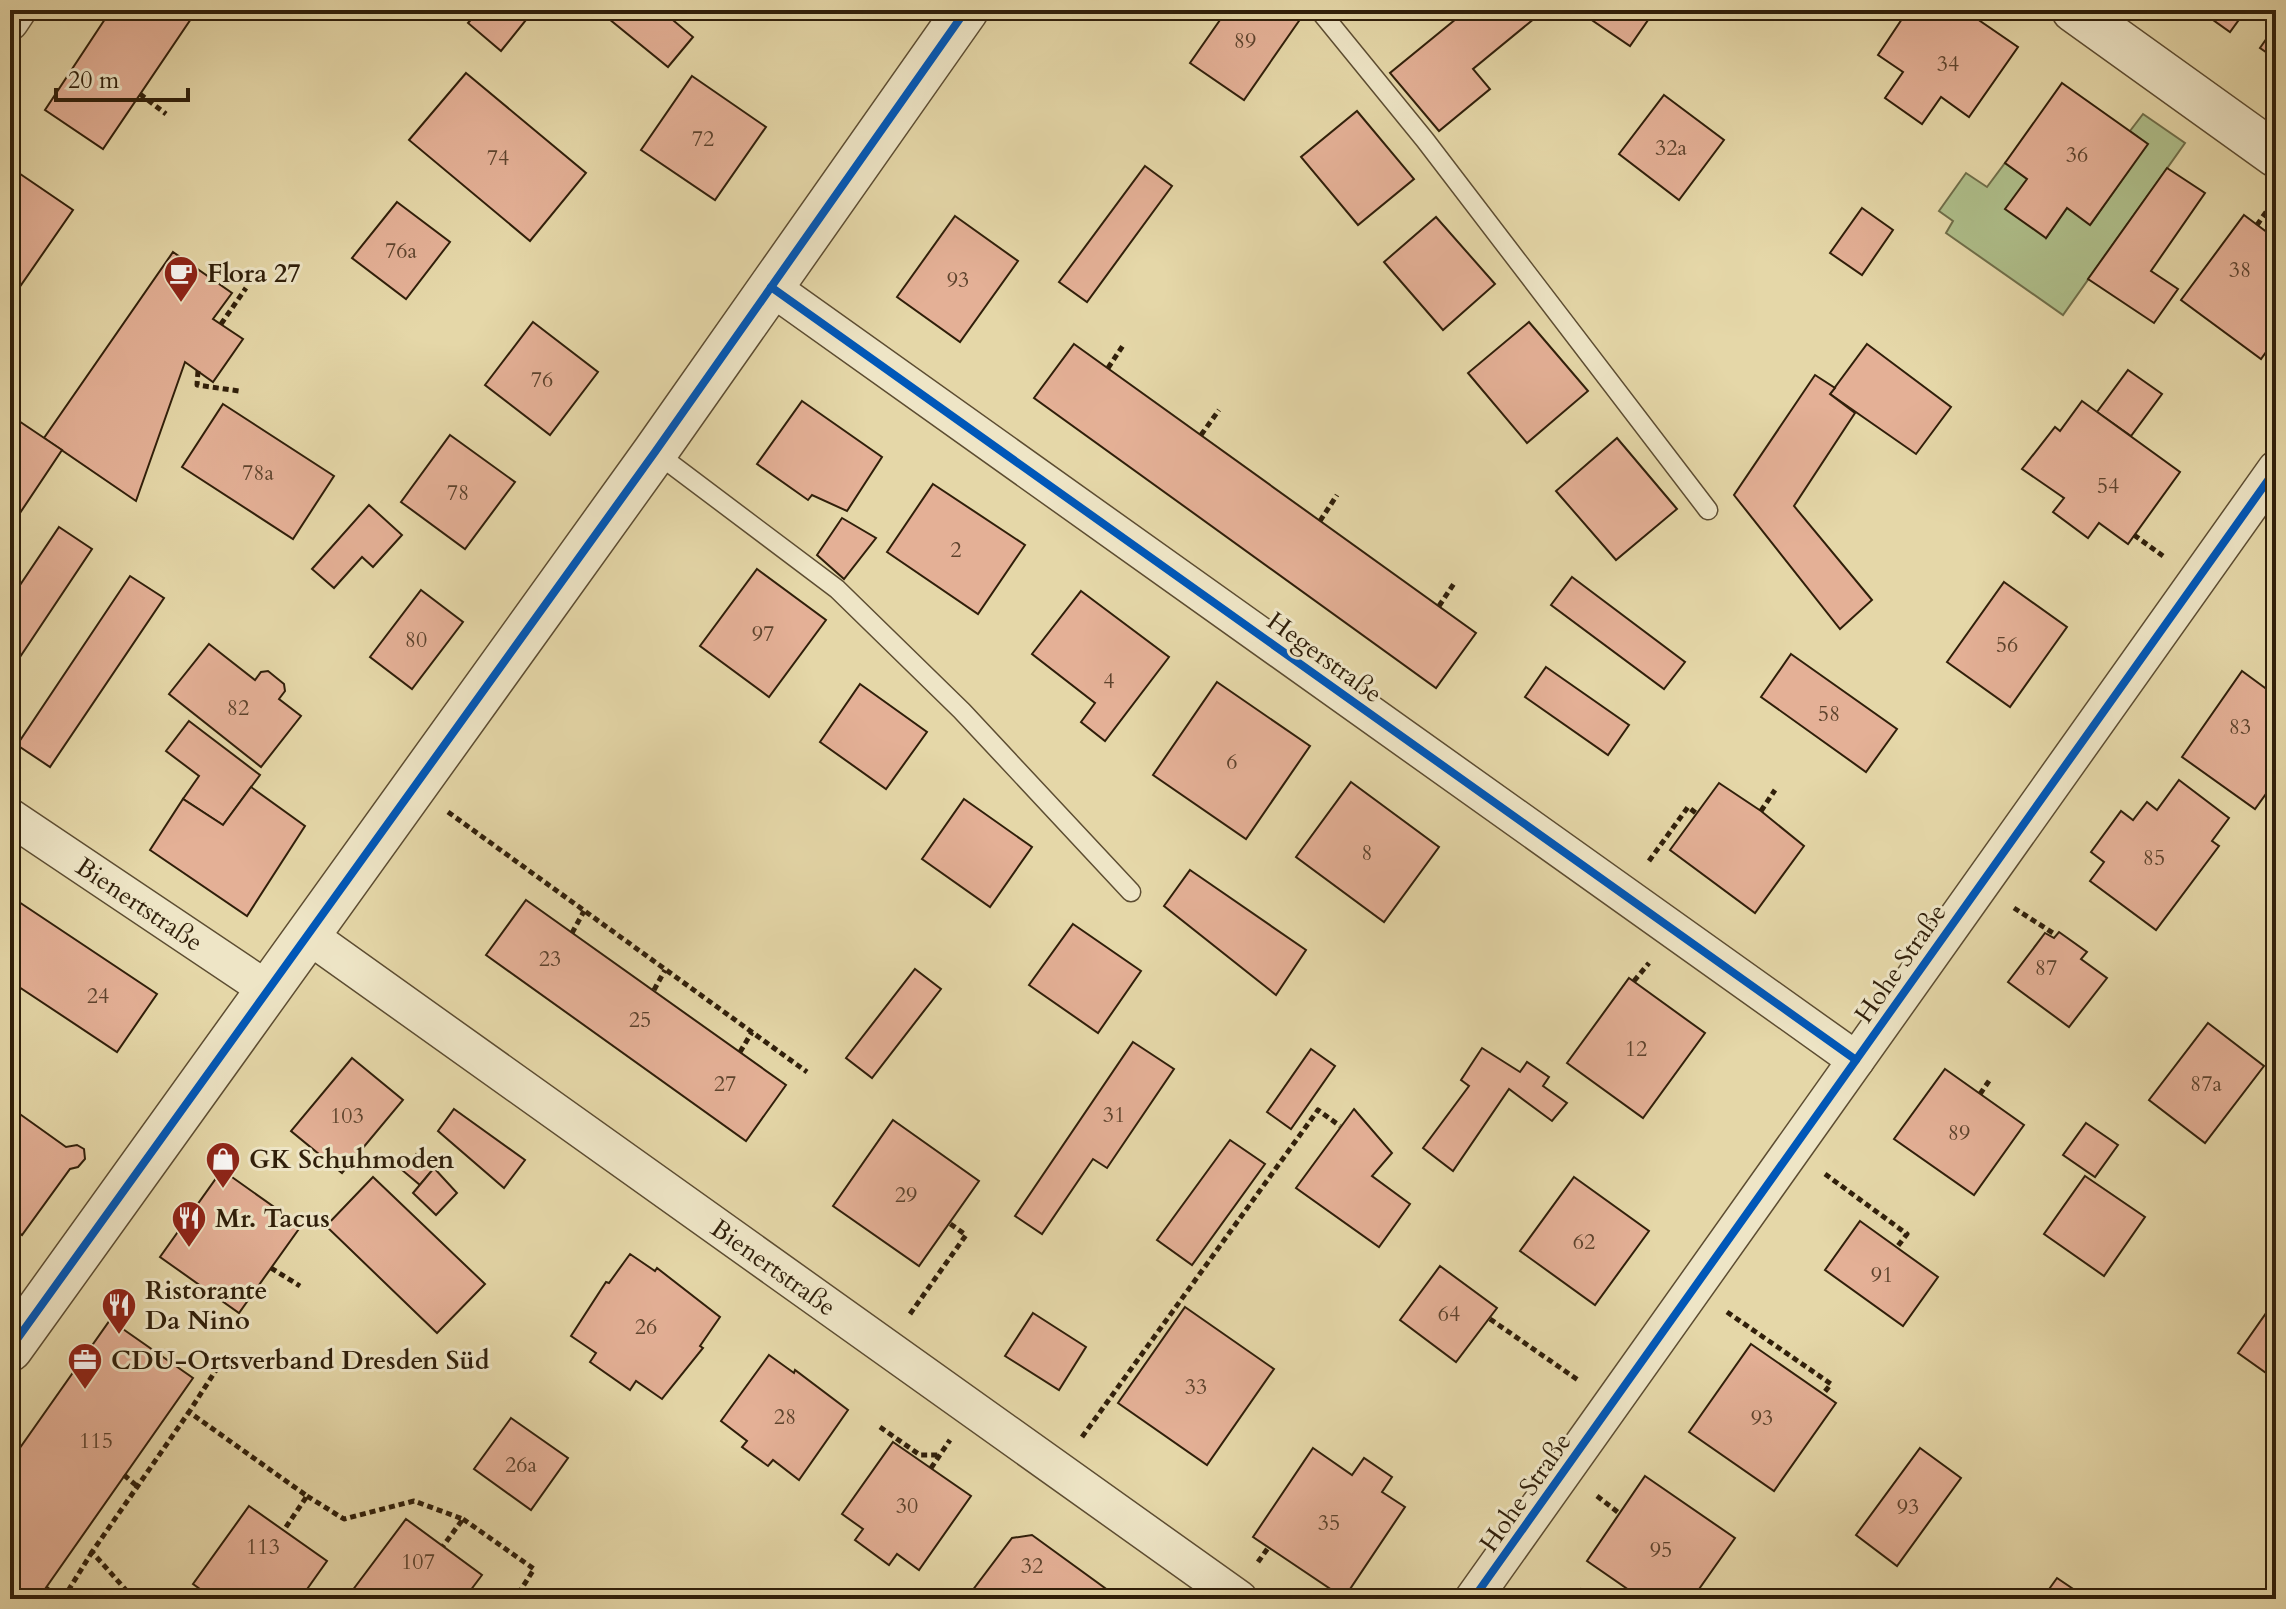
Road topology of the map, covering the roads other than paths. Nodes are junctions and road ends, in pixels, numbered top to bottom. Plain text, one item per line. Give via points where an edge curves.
1 (18, 10) edge
2 (966, 10) edge
3 (1319, 10) edge
4 (2074, 10) edge
5 (10, 22) edge
6 (2276, 155) edge
7 (771, 287) junction
8 (655, 452) junction
9 (2276, 469) edge
10 (1708, 510) dead end
11 (10, 817) edge
12 (1131, 892) dead end
13 (308, 935) junction
14 (268, 990) junction
15 (1856, 1060) junction
16 (10, 1349) edge
17 (1239, 1599) edge
18 (1473, 1599) edge

1 - 5 street
2 - 7 street
3 - 10 lane
4 - 6 street
7 - 8 street
7 - 15 street, Hegerstraße
8 - 12 lane via 837,589 962,711
8 - 13 street
9 - 15 street, Hohe Straße
11 - 14 street, Bienertstraße
13 - 14 street
13 - 17 street, Bienertstraße
14 - 16 street
15 - 18 street, Hohe Straße

